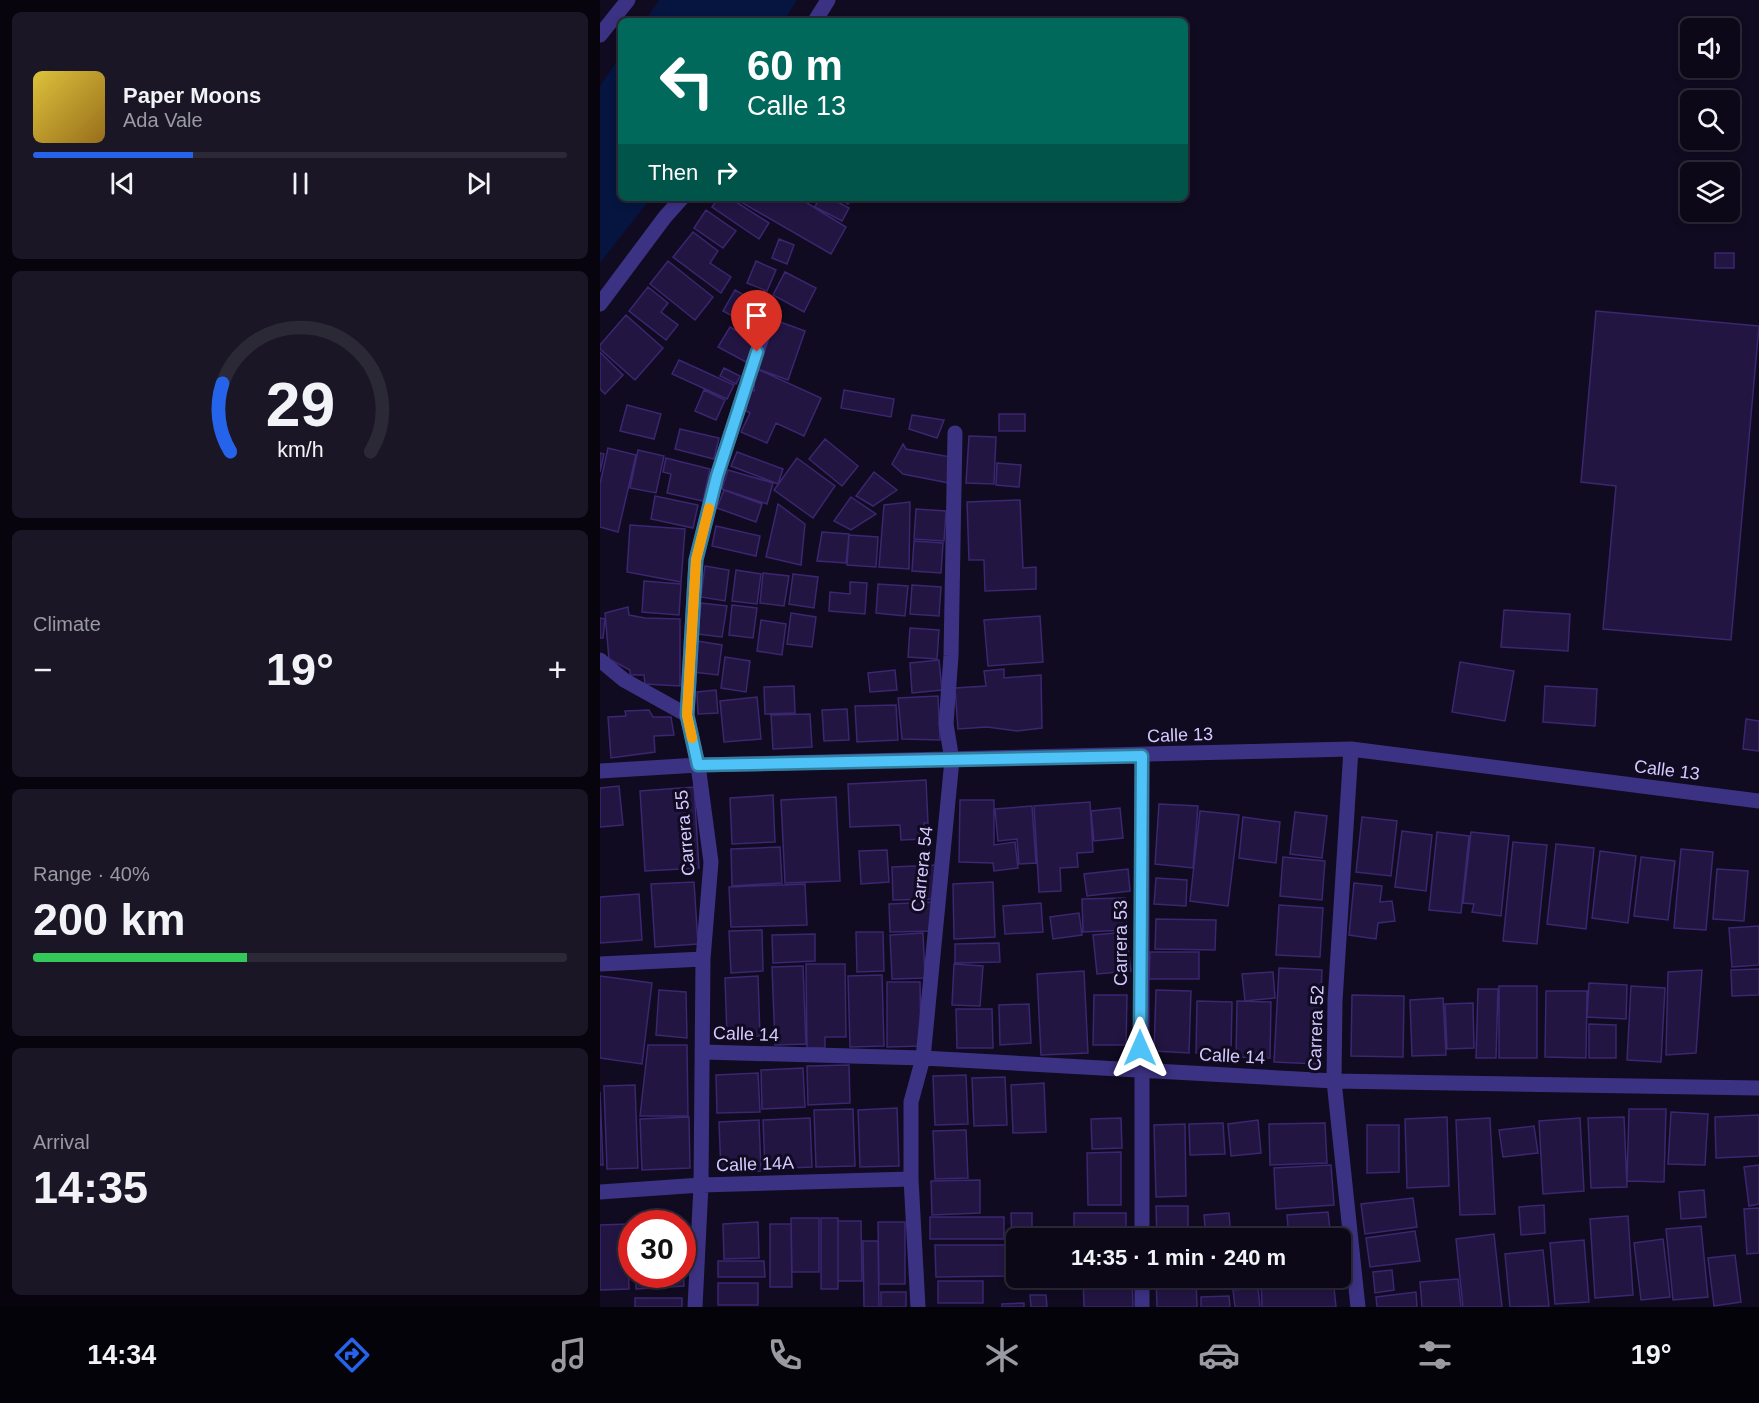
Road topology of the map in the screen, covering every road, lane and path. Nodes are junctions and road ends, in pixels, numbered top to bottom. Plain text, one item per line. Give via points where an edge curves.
1 (628, 0) edge
2 (828, 0) edge
3 (817, 18) edge
4 (600, 35) edge
5 (679, 201) edge
6 (600, 304) edge
7 (764, 331) dead end
8 (955, 433) dead end
9 (600, 660) edge
10 (687, 715) junction
11 (1351, 749) junction
12 (1142, 756) junction
13 (952, 760) junction
14 (698, 765) junction
15 (600, 771) edge
16 (1759, 801) edge
17 (703, 959) junction
18 (600, 964) edge
19 (704, 1052) junction
20 (923, 1058) junction
21 (1140, 1071) junction
22 (1334, 1080) junction
23 (1759, 1088) edge
24 (911, 1179) junction
25 (701, 1185) junction
26 (600, 1192) edge
27 (1142, 1228) edge
28 (1142, 1288) edge
29 (695, 1307) edge
30 (918, 1307) edge
31 (1142, 1307) edge
32 (1358, 1307) edge

1 - 4 street
2 - 3 street
5 - 6 street
7 - 10 street, Carrera 55 via 717,476 696,560
8 - 13 street, Carrera 54 via 946,724
9 - 10 street via 624,680
10 - 14 street, Carrera 55
11 - 12 street, Calle 13
11 - 16 street, Calle 13
11 - 22 street, Carrera 52 via 1335,1001
12 - 13 street, Calle 13
12 - 21 street, Carrera 53
13 - 14 street, Calle 13
13 - 20 street, Carrera 54
14 - 15 street, Calle 13
14 - 17 street, Carrera 55 via 711,862
17 - 18 street
17 - 19 street, Carrera 55
19 - 20 street, Calle 14
19 - 25 street, Carrera 55
20 - 21 street, Calle 14
20 - 24 street, Carrera 54 via 910,1102
21 - 22 street, Calle 14
21 - 27 street, Carrera 53
22 - 23 street, Calle 14
22 - 32 street, Carrera 52
24 - 25 street, Calle 14A
24 - 30 street, Carrera 54
25 - 26 street, Calle 14A
25 - 29 street, Carrera 55
28 - 31 street

